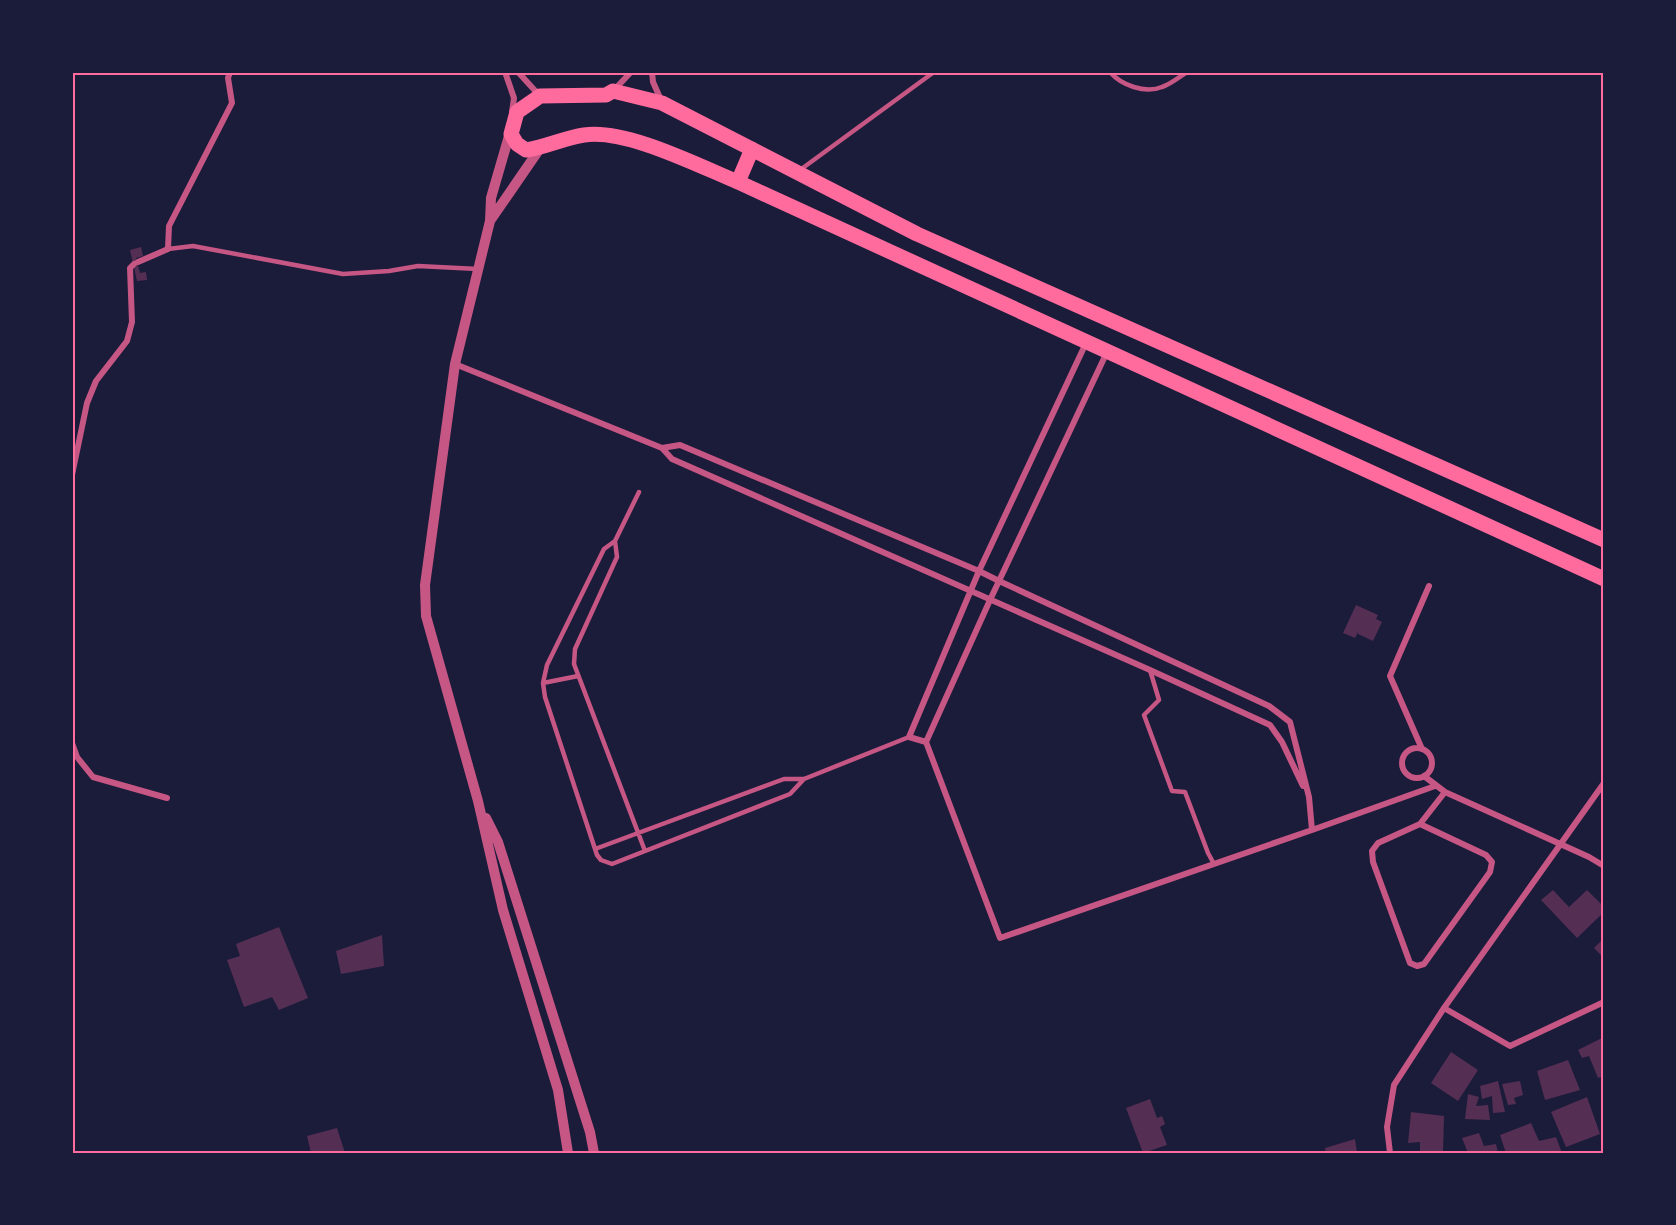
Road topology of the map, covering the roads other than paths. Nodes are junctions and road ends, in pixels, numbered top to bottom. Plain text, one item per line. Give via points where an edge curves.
1 (230, 72) edge
2 (505, 72) edge
3 (518, 72) edge
4 (631, 72) edge
5 (652, 72) edge
6 (934, 72) edge
7 (1110, 72) edge
8 (1187, 72) edge
9 (614, 91) junction
10 (540, 96) junction
11 (662, 103) junction
12 (509, 136) joint
13 (541, 147) junction
14 (752, 149) junction
15 (798, 172) junction
16 (738, 182) junction
17 (490, 221) junction
18 (917, 234) junction
19 (168, 249) junction
20 (906, 260) junction
21 (478, 269) junction
22 (1086, 343) junction
23 (1107, 352) junction
24 (455, 364) junction
25 (662, 448) junction
26 (72, 475) edge
27 (639, 492) dead end
28 (1604, 540) edge
29 (615, 541) junction
30 (979, 571) junction
31 (1604, 579) edge
32 (999, 581) junction
33 (1429, 586) dead end
34 (971, 591) junction
35 (990, 600) junction
36 (1150, 670) junction
37 (578, 676) junction
38 (543, 683) junction
39 (909, 737) junction
40 (926, 742) junction
41 (72, 743) edge
42 (1422, 749) junction
43 (1424, 776) junction
44 (804, 779) junction
45 (1604, 783) edge
46 (1435, 786) junction
47 (1445, 792) junction
48 (1309, 797) junction
49 (167, 798) dead end
50 (478, 801) junction
51 (1420, 824) junction
52 (1312, 830) junction
53 (638, 833) junction
54 (1560, 845) junction
55 (595, 849) junction
56 (645, 851) junction
57 (1214, 864) junction
58 (1604, 866) edge
59 (1604, 1002) edge
60 (1444, 1008) junction
61 (568, 1153) edge
62 (594, 1153) edge
63 (1390, 1153) edge

1 - 19 street via 232,103 169,226
2 - 12 street via 514,98
3 - 10 street
4 - 9 street
5 - 11 street
6 - 15 lane
7 - 8 lane via 1123,84 1152,88 1161,88
9 - 10 main road via 606,95
9 - 11 main road
10 - 13 main road via 517,112 511,134 526,150
11 - 14 main road
12 - 17 street via 491,198
13 - 16 main road via 585,135 616,136
13 - 17 street
14 - 15 main road
14 - 16 main road
15 - 18 main road
16 - 20 main road
17 - 21 street
18 - 20 main road
18 - 28 main road
19 - 21 lane via 193,246 342,274 418,266
19 - 26 street via 130,268 132,322 127,341 96,381 87,403
20 - 22 main road
21 - 24 street
22 - 23 main road
22 - 30 street
23 - 31 main road
23 - 32 street
24 - 25 street
24 - 50 street via 425,585 426,616
25 - 30 street via 680,445
25 - 34 street via 672,459
27 - 29 lane
29 - 37 lane via 617,557 575,649
29 - 38 lane via 604,549 547,665
30 - 32 street
30 - 34 street
32 - 35 street
32 - 48 street via 1269,706 1290,722
33 - 42 street via 1390,676
34 - 35 street
34 - 39 street
35 - 36 street
35 - 40 street
36 - 48 street via 1270,725
36 - 57 lane via 1159,700 1144,715 1172,791 1185,792
37 - 38 lane
37 - 53 lane
38 - 55 lane
39 - 40 street
39 - 44 lane
40 - 57 street via 1000,938
41 - 49 street via 77,757 93,777
42 - 43 street via 1430,755 1432,764
42 - 43 street via 1408,752 1403,764 1410,776
43 - 46 street
44 - 53 lane via 784,778
44 - 56 lane via 790,794
45 - 54 street
46 - 47 street
46 - 52 street
47 - 51 street
47 - 54 street
48 - 52 street
50 - 61 street via 503,910 558,1090
50 - 62 street via 498,842
51 - 51 street via 1378,843 1372,851 1372,862 1410,963 1418,966 1424,964 1490,872 1492,862 1486,855
52 - 57 street
53 - 55 lane
53 - 56 lane
54 - 58 street
54 - 60 street
55 - 56 lane via 601,860 612,864
59 - 60 street via 1510,1046
60 - 63 street via 1394,1085 1387,1127

